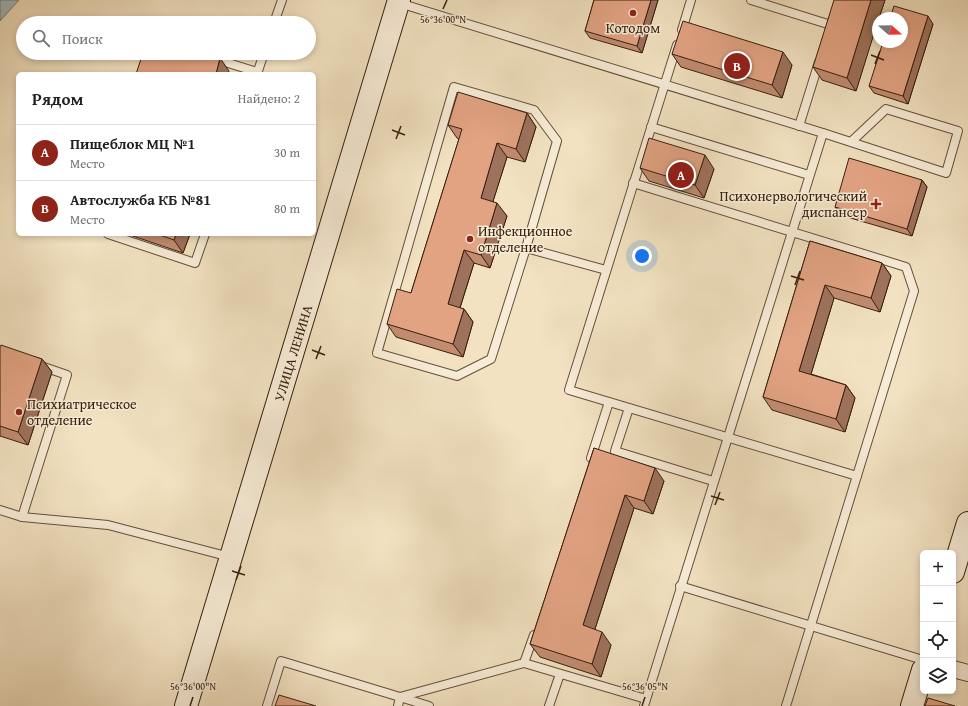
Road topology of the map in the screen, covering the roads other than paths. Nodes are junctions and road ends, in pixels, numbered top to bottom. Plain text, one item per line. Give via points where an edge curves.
1 (282, 0) edge
2 (691, 0) edge
3 (751, 0) edge
4 (396, 1) edge
5 (276, 16) edge
6 (827, 40) edge
7 (822, 54) edge
8 (217, 60) edge
9 (262, 60) edge
10 (254, 72) edge
11 (257, 72) edge
12 (664, 85) junction
13 (799, 126) junction
14 (651, 127) junction
15 (822, 133) junction
16 (851, 142) junction
17 (810, 174) junction
18 (633, 184) junction
19 (791, 231) junction
20 (114, 236) edge
21 (204, 236) edge
22 (526, 248) junction
23 (606, 270) junction
24 (30, 362) edge
25 (609, 402) junction
26 (629, 408) junction
27 (727, 436) junction
28 (587, 469) edge
29 (857, 476) junction
30 (713, 481) junction
31 (0, 510) edge
32 (22, 516) junction
33 (968, 523) edge
34 (231, 557) junction
35 (956, 562) edge
36 (680, 586) junction
37 (810, 625) junction
38 (537, 626) edge
39 (920, 659) edge
40 (524, 664) junction
41 (956, 670) edge
42 (968, 673) edge
43 (560, 674) junction
44 (920, 680) edge
45 (400, 697) junction
46 (645, 702) edge
47 (186, 706) edge
48 (266, 706) edge
49 (398, 706) edge
50 (429, 706) edge
51 (549, 706) edge
52 (786, 706) edge
53 (912, 706) edge

1 - 5 lane
2 - 12 lane
3 - 6 lane via 831,25
4 - 12 lane
4 - 34 street, УЛИЦА ЛЕНИНА
7 - 13 lane
8 - 10 lane
9 - 11 lane
12 - 13 lane
12 - 14 lane
13 - 15 lane
14 - 17 lane
14 - 18 lane
15 - 16 lane
15 - 17 lane
16 - 16 lane via 946,173 958,131 886,109
17 - 19 lane
18 - 19 lane
18 - 23 lane
19 - 27 lane
19 - 29 lane via 906,267 914,291
20 - 21 lane via 195,263
22 - 22 lane via 557,141 534,110 454,87 377,353 457,376 492,359
22 - 23 lane
23 - 25 lane via 569,390
24 - 32 lane via 67,375
25 - 26 lane
25 - 28 lane
26 - 27 lane
26 - 30 lane via 615,451
27 - 29 lane
27 - 30 lane
29 - 37 lane
30 - 36 lane
31 - 32 lane
32 - 34 lane via 108,525
33 - 35 street
34 - 47 street, УЛИЦА ЛЕНИНА
36 - 37 lane
36 - 46 lane
37 - 39 lane
37 - 52 lane
38 - 40 lane
40 - 43 lane
40 - 45 lane
41 - 42 street
43 - 46 lane
43 - 51 lane
44 - 53 street
45 - 48 lane via 281,661
45 - 49 lane
45 - 50 lane

